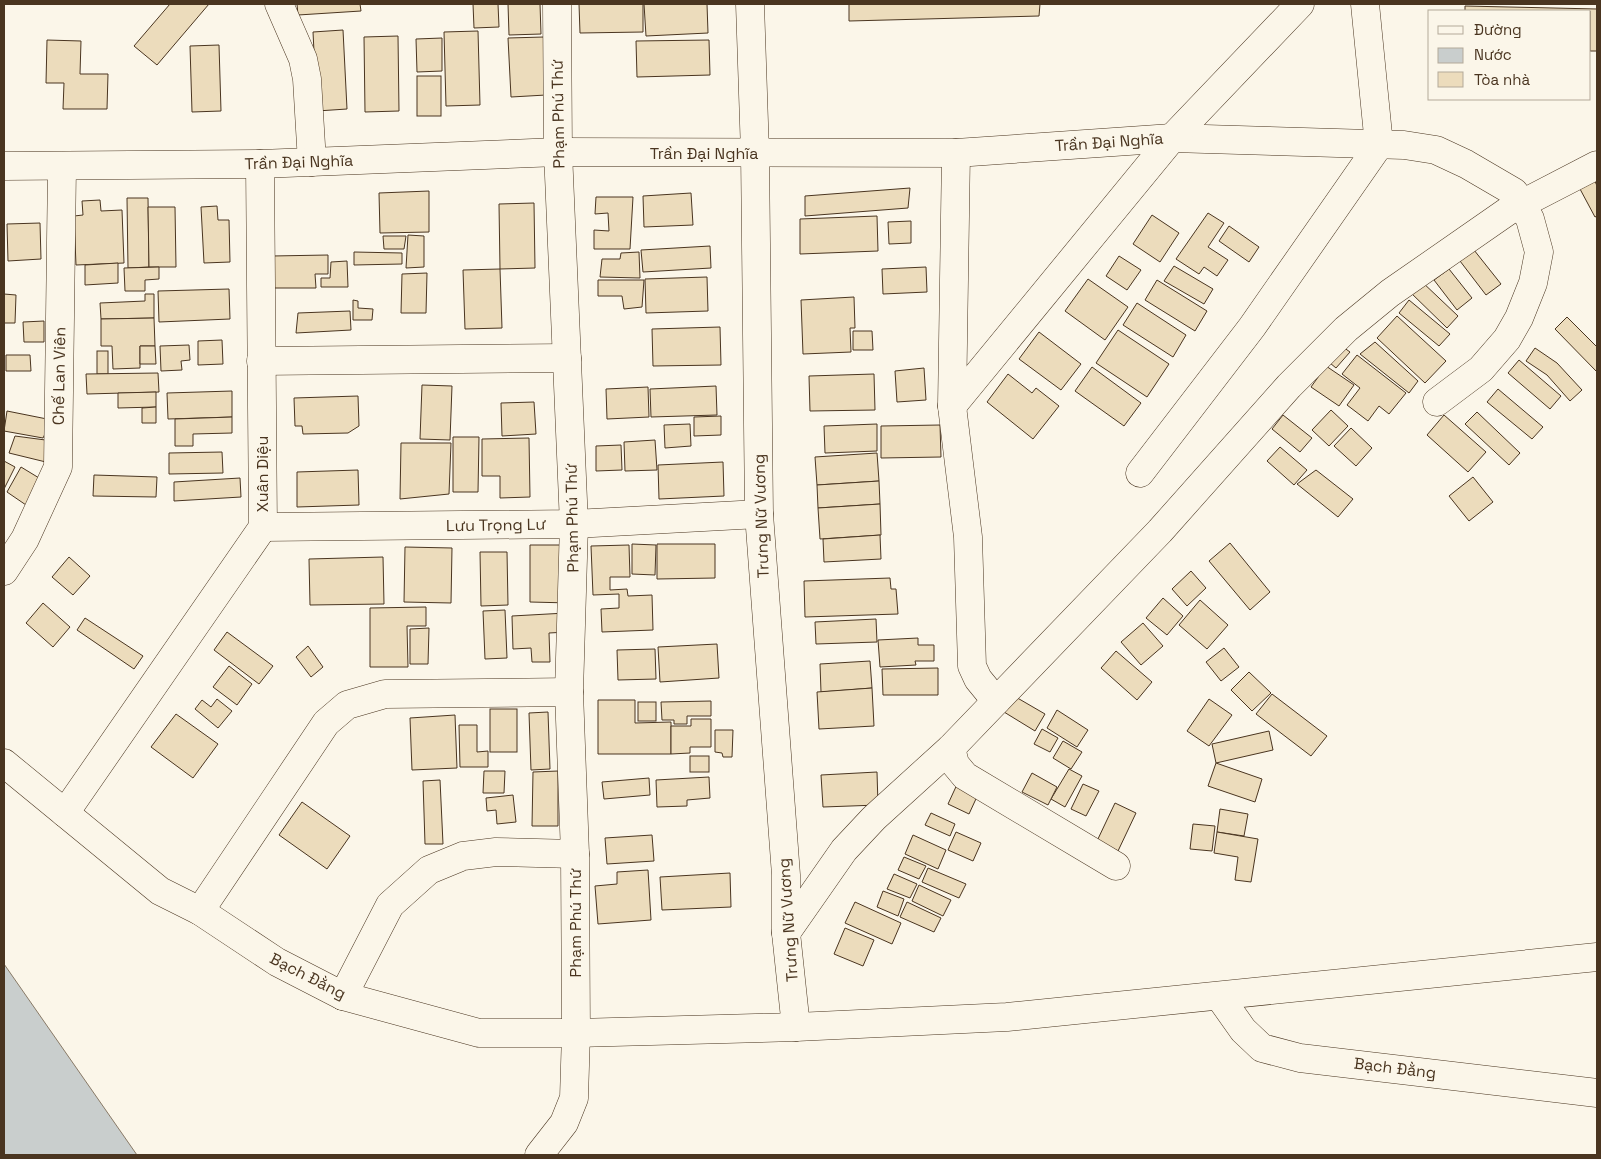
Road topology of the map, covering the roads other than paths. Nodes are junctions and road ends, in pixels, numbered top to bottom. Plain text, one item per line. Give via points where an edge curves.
1 (278, 4) edge
2 (557, 4) edge
3 (750, 4) edge
4 (1300, 4) edge
5 (1365, 4) edge
6 (1172, 138) junction
7 (1391, 145) junction
8 (558, 152) junction
9 (755, 153) junction
10 (956, 153) junction
11 (312, 162) junction
12 (260, 164) junction
13 (1597, 165) edge
14 (4, 166) edge
15 (62, 167) junction
16 (1521, 204) junction
17 (567, 358) junction
18 (261, 361) junction
19 (1438, 402) dead end
20 (952, 406) junction
21 (1140, 473) dead end
22 (759, 514) junction
23 (574, 524) junction
24 (263, 527) junction
25 (4, 571) edge
26 (569, 692) junction
27 (996, 701) junction
28 (951, 748) junction
29 (4, 763) edge
30 (66, 813) junction
31 (575, 854) junction
32 (1116, 866) dead end
33 (200, 911) junction
34 (786, 933) junction
35 (1597, 957) edge
36 (343, 996) junction
37 (1220, 996) junction
38 (796, 1027) junction
39 (576, 1033) junction
40 (1597, 1093) edge
41 (539, 1155) edge

1 - 11 street via 299,50 307,79
2 - 8 street, Phạm Phú Thứ
3 - 9 street, Trưng Nữ Vương
4 - 6 street
5 - 7 street
6 - 7 street, Trần Đại Nghĩa
6 - 10 street, Trần Đại Nghĩa
6 - 20 street
7 - 16 street, Trần Đại Nghĩa via 1436,150 1514,192
7 - 21 street
8 - 9 street, Trần Đại Nghĩa
8 - 11 street, Trần Đại Nghĩa
8 - 17 street, Phạm Phú Thứ
9 - 10 street, Trần Đại Nghĩa
9 - 22 street, Trưng Nữ Vương
10 - 20 street
11 - 12 street, Trần Đại Nghĩa
12 - 15 street, Trần Đại Nghĩa
12 - 18 street, Xuân Diệu
13 - 16 street
14 - 15 street, Trần Đại Nghĩa
15 - 25 street, Chế Lan Viên via 58,466 26,539
16 - 19 street, Trần Đại Nghĩa via 1530,219 1538,252 1533,283 1519,318 1507,339 1482,369
16 - 27 street via 1390,293 1346,329 1295,380 1160,531
17 - 18 street
17 - 23 street, Phạm Phú Thứ
18 - 24 street, Xuân Diệu
20 - 27 street via 968,537 972,666
22 - 23 street, Lưu Trọng Lư
22 - 34 street, Trưng Nữ Vương via 785,865
23 - 24 street, Lưu Trọng Lư
23 - 26 street, Phạm Phú Thứ
24 - 30 street, Xuân Diệu
26 - 31 street, Phạm Phú Thứ
26 - 33 street via 385,694 347,705 326,723
27 - 28 street
28 - 32 street via 955,764 965,776
28 - 34 street via 844,850
29 - 30 street, Bạch Đằng
30 - 33 street, Bạch Đằng via 160,890
31 - 36 street via 496,852 464,856 428,870 390,905
31 - 39 street, Phạm Phú Thứ
33 - 36 street, Bạch Đằng via 277,962
34 - 38 street, Trưng Nữ Vương
35 - 37 street, Bạch Đằng
36 - 39 street, Bạch Đằng via 479,1032
37 - 38 street, Bạch Đằng via 1007,1017
37 - 40 street, Bạch Đằng via 1243,1030 1262,1048 1300,1058
38 - 39 street, Bạch Đằng
39 - 41 street via 574,1098 564,1123

